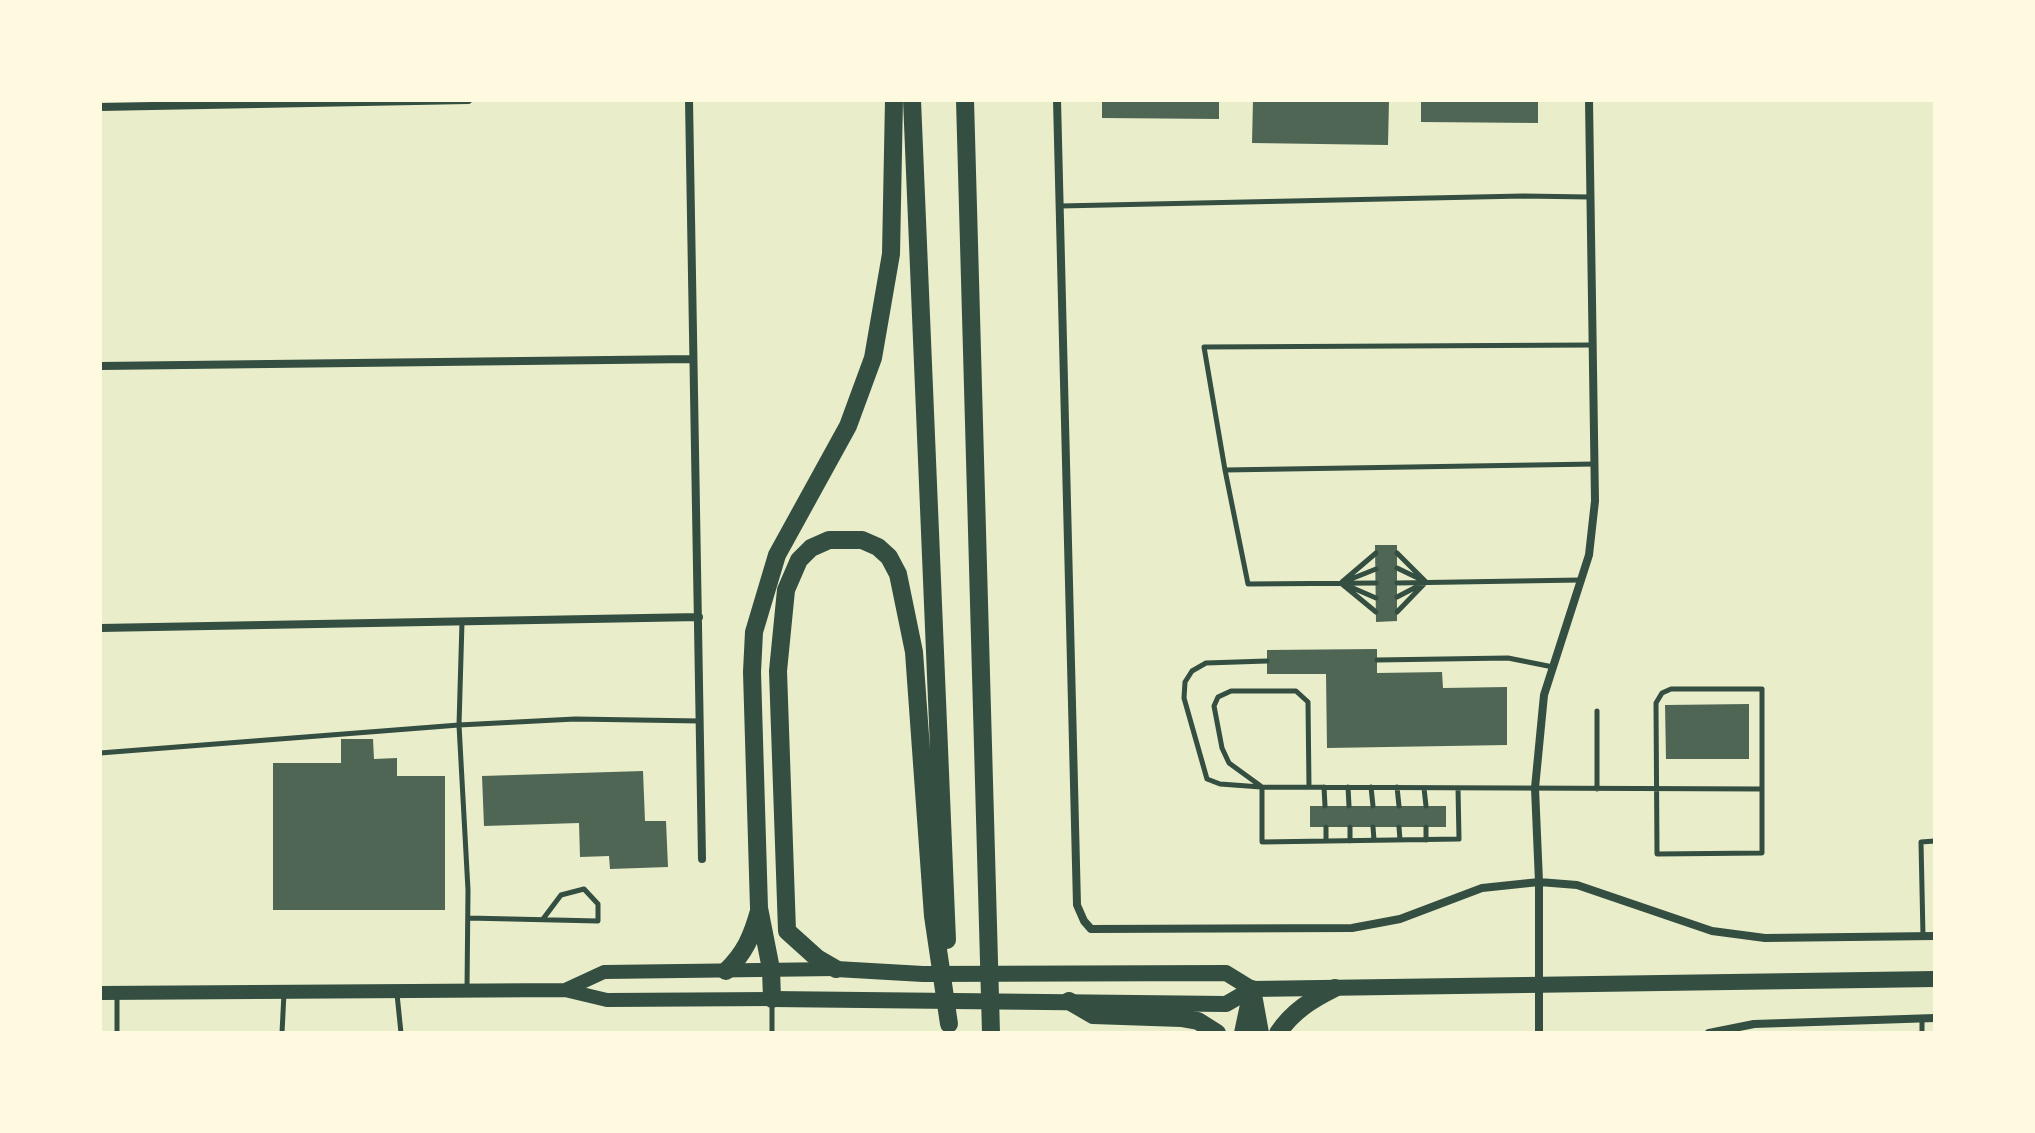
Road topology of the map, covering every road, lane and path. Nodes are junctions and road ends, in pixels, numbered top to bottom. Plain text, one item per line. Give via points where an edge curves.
1 (468, 100) edge
2 (689, 100) edge
3 (894, 100) edge
4 (912, 100) edge
5 (965, 100) edge
6 (1057, 100) edge
7 (1589, 100) edge
8 (100, 107) edge
9 (1589, 197) junction
10 (1060, 206) junction
11 (1592, 345) junction
12 (693, 359) junction
13 (100, 366) edge
14 (1595, 464) junction
15 (1225, 470) junction
16 (1376, 553) dead end
17 (1397, 553) dead end
18 (1397, 568) dead end
19 (1376, 569) dead end
20 (1581, 580) junction
21 (1426, 582) junction
22 (1341, 583) junction
23 (1376, 583) dead end
24 (1397, 583) dead end
25 (1397, 597) dead end
26 (1376, 598) dead end
27 (1376, 612) dead end
28 (1397, 612) dead end
29 (699, 617) junction
30 (462, 621) junction
31 (100, 628) edge
32 (1377, 660) dead end
33 (1267, 661) dead end
34 (1553, 667) junction
35 (1597, 711) dead end
36 (701, 721) junction
37 (459, 725) junction
38 (100, 753) edge
39 (1262, 787) junction
40 (1309, 787) junction
41 (1324, 787) junction
42 (1348, 787) junction
43 (1371, 787) junction
44 (1397, 787) junction
45 (1424, 788) junction
46 (1458, 788) junction
47 (1535, 788) junction
48 (1597, 789) junction
49 (1656, 789) junction
50 (1762, 789) junction
51 (1325, 806) dead end
52 (1349, 806) dead end
53 (1373, 806) dead end
54 (1399, 806) dead end
55 (1426, 806) dead end
56 (1326, 827) dead end
57 (1350, 827) dead end
58 (1373, 827) dead end
59 (1399, 827) dead end
60 (1426, 827) dead end
61 (1374, 840) junction
62 (1400, 840) junction
63 (1426, 840) junction
64 (1326, 841) junction
65 (1350, 841) junction
66 (1935, 841) edge
67 (702, 859) dead end
68 (1539, 882) junction
69 (759, 908) junction
70 (940, 914) junction
71 (468, 918) junction
72 (543, 919) junction
73 (787, 931) junction
74 (1923, 936) junction
75 (1935, 936) edge
76 (771, 969) junction
77 (836, 969) junction
78 (726, 971) junction
79 (1935, 979) edge
80 (1538, 985) junction
81 (1335, 988) junction
82 (1252, 989) junction
83 (565, 990) junction
84 (467, 991) junction
85 (284, 992) junction
86 (396, 992) junction
87 (100, 993) edge
88 (117, 993) junction
89 (772, 999) junction
90 (1069, 1001) junction
91 (1922, 1018) junction
92 (1935, 1018) edge
93 (950, 1028) edge
94 (117, 1033) edge
95 (282, 1033) edge
96 (401, 1033) edge
97 (772, 1033) edge
98 (991, 1033) edge
99 (1217, 1033) edge
100 (1243, 1033) edge
101 (1260, 1033) edge
102 (1278, 1033) edge
103 (1539, 1033) edge
104 (1709, 1033) edge
105 (1922, 1033) edge

1 - 8 street
2 - 12 street
3 - 69 highway via 891,254 873,358 848,426 777,555 754,632
4 - 70 highway
5 - 98 highway
6 - 10 street
7 - 9 street
9 - 10 lane
9 - 11 street
10 - 68 street via 1077,905 1084,921 1091,929 1352,928 1400,919 1482,888
11 - 14 street
11 - 15 lane via 1204,347
12 - 13 street
12 - 29 street
14 - 15 lane
14 - 20 street via 1589,555
15 - 22 lane via 1248,584
16 - 22 lane
17 - 21 lane
18 - 21 lane
19 - 22 lane
20 - 21 lane
20 - 34 street
21 - 24 lane
21 - 25 lane
21 - 28 lane
22 - 23 lane
22 - 26 lane
22 - 27 lane
29 - 30 street
29 - 36 street
30 - 31 street
30 - 37 lane
32 - 34 lane via 1508,658
33 - 39 lane via 1206,663 1185,682 1184,698 1207,779
34 - 47 street via 1544,695
35 - 48 lane
36 - 37 lane via 575,719
36 - 67 street
37 - 38 lane
37 - 71 lane
39 - 40 lane
39 - 40 lane via 1229,763 1222,748 1214,706 1218,697 1231,691 1296,691 1308,702
39 - 64 lane via 1262,842
40 - 41 lane
41 - 42 lane
41 - 51 lane
42 - 43 lane
42 - 52 lane
43 - 44 lane
43 - 53 lane
44 - 45 lane
44 - 54 lane
45 - 46 lane
45 - 55 lane
46 - 47 lane
46 - 63 lane via 1459,839
47 - 48 lane
47 - 68 street
48 - 49 lane
49 - 50 lane
49 - 50 lane via 1657,854 1762,853
49 - 50 lane via 1656,703 1662,693 1762,689
56 - 64 lane
57 - 65 lane
58 - 61 lane
59 - 62 lane
60 - 63 lane
61 - 62 lane
61 - 65 lane
62 - 63 lane
64 - 65 lane
66 - 74 lane via 1921,842
68 - 74 street via 1577,885 1712,931 1765,938
68 - 80 street
69 - 76 highway
69 - 78 highway via 752,937
70 - 73 highway via 914,652 898,574 878,547 862,540 829,540 799,560 786,590 778,671
70 - 93 highway
71 - 72 lane
71 - 84 lane
72 - 72 lane via 598,921 598,904 584,889 561,895
73 - 76 highway
73 - 77 highway
74 - 75 street
76 - 77 main road
76 - 78 main road
76 - 89 highway
77 - 82 highway via 923,974 1226,973
78 - 83 main road via 604,972
79 - 80 highway
80 - 81 highway
80 - 103 street
81 - 82 highway
81 - 102 highway via 1308,1002
82 - 90 highway via 1226,1004
82 - 100 highway
82 - 101 highway
83 - 84 main road
83 - 89 main road via 607,1000
84 - 86 main road
85 - 86 main road
85 - 88 main road
85 - 95 lane
86 - 96 lane
87 - 88 main road
88 - 94 lane
89 - 90 highway
89 - 97 lane
90 - 99 highway via 1093,1015 1181,1018
91 - 92 street
91 - 104 street via 1754,1024
91 - 105 lane

